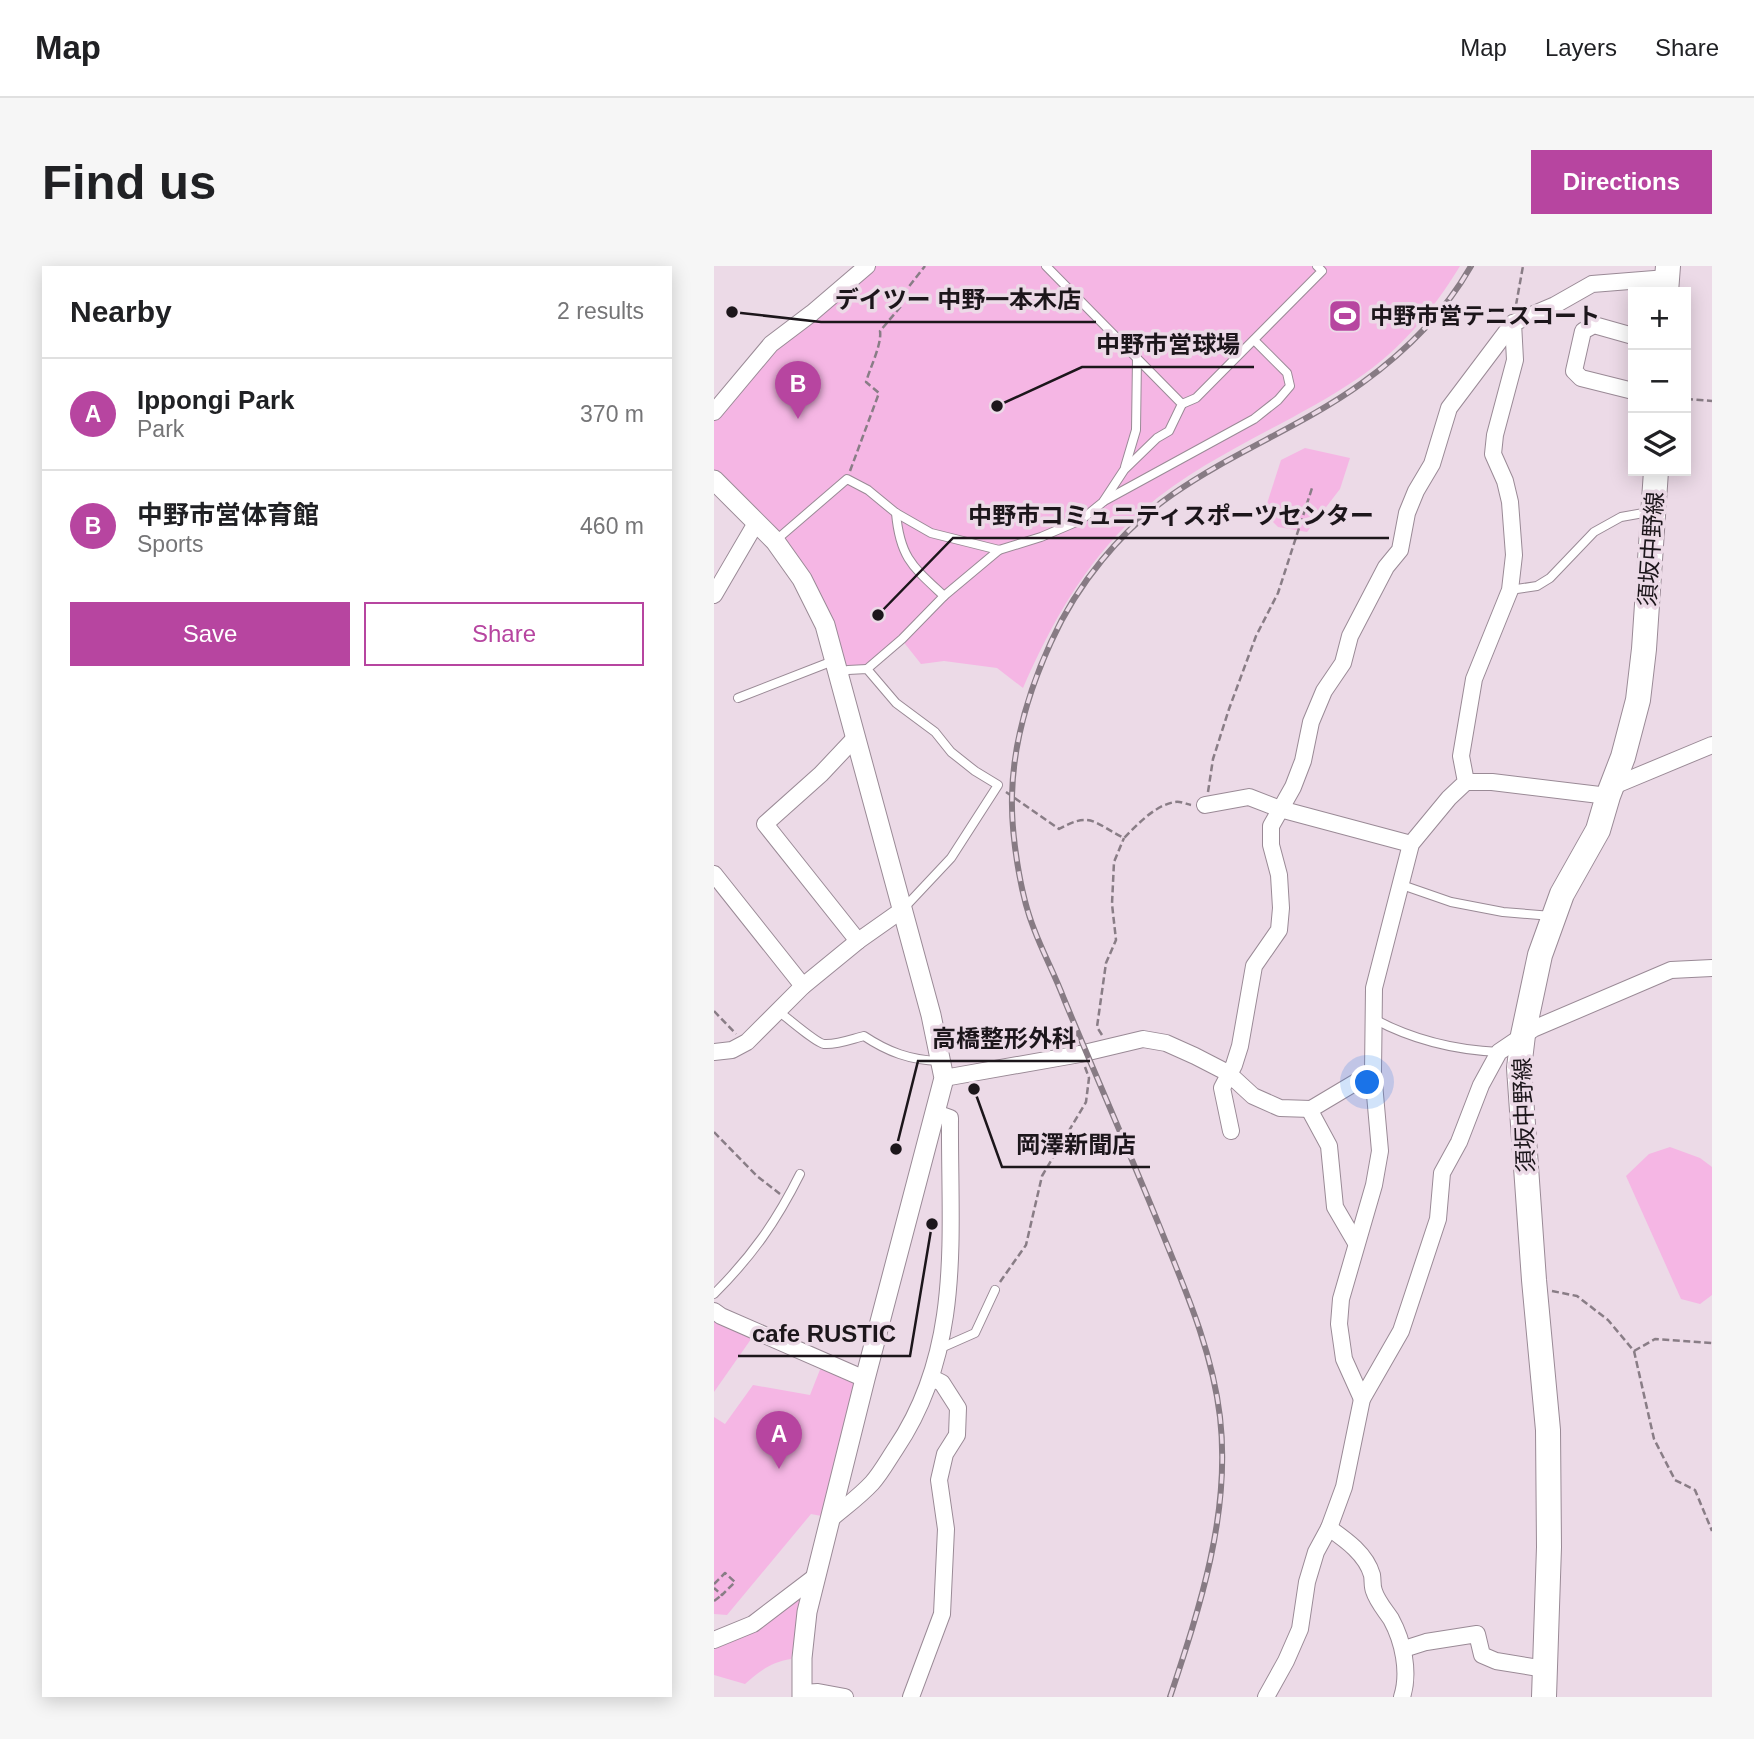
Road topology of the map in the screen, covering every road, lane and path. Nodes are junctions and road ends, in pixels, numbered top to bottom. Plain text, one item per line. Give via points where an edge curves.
1 (867, 266) edge
2 (925, 266) edge
3 (1046, 266) edge
4 (1317, 266) edge
5 (1522, 266) edge
6 (1667, 279) edge
7 (1513, 323) junction
8 (1628, 335) edge
9 (1254, 340) junction
10 (1136, 358) junction
11 (1628, 390) edge
12 (1691, 399) edge
13 (1712, 401) edge
14 (1182, 404) junction
15 (714, 411) edge
16 (1124, 470) junction
17 (1656, 476) edge
18 (847, 479) junction
19 (714, 480) edge
20 (1312, 488) dead end
21 (1103, 502) junction
22 (1654, 511) junction
23 (896, 513) junction
24 (756, 523) junction
25 (775, 541) junction
26 (999, 550) junction
27 (1510, 590) junction
28 (714, 595) edge
29 (944, 596) junction
30 (837, 667) junction
31 (867, 668) junction
32 (738, 698) dead end
33 (854, 739) junction
34 (1712, 744) edge
35 (1466, 782) junction
36 (998, 786) junction
37 (1609, 791) junction
38 (1205, 805) junction
39 (1280, 809) junction
40 (1124, 838) junction
41 (1411, 844) junction
42 (714, 874) edge
43 (1402, 885) junction
44 (902, 910) junction
45 (1555, 916) junction
46 (858, 941) junction
47 (1712, 968) edge
48 (803, 986) junction
49 (714, 1011) edge
50 (778, 1011) junction
51 (1374, 1018) junction
52 (1523, 1035) junction
53 (743, 1042) dead end
54 (1108, 1046) junction
55 (714, 1052) edge
56 (1499, 1052) junction
57 (1080, 1054) junction
58 (942, 1069) junction
59 (1373, 1072) junction
60 (1228, 1073) junction
61 (1309, 1109) junction
62 (936, 1113) junction
63 (1231, 1130) dead end
64 (714, 1132) edge
65 (800, 1174) dead end
66 (787, 1199) junction
67 (1356, 1242) junction
68 (1535, 1288) junction
69 (995, 1290) joint
70 (714, 1294) edge
71 (714, 1311) edge
72 (1712, 1343) edge
73 (940, 1348) junction
74 (1634, 1351) junction
75 (932, 1378) junction
76 (865, 1379) junction
77 (1362, 1399) junction
78 (832, 1518) junction
79 (1329, 1528) junction
80 (1712, 1531) edge
81 (816, 1576) junction
82 (714, 1586) edge
83 (722, 1595) junction
84 (714, 1601) edge
85 (714, 1640) edge
86 (1404, 1649) junction
87 (1545, 1669) junction
88 (802, 1695) edge
89 (845, 1697) edge
90 (911, 1697) edge
91 (1266, 1697) edge
92 (1402, 1697) edge
93 (1544, 1697) edge

1 - 15 street via 771,344
2 - 18 path via 900,299 902,306 880,331 866,382 879,393
3 - 10 lane
4 - 9 lane via 1322,271
5 - 7 path
6 - 7 street via 1592,284
7 - 27 street via 1515,360 1493,454 1510,502 1514,555
7 - 39 street via 1449,408 1432,464 1407,513 1400,550 1386,567 1354,629 1343,663 1324,691 1297,779
8 - 11 street via 1594,325 1583,331 1574,370 1581,378
9 - 14 lane via 1196,398
9 - 21 lane via 1287,373 1290,386 1278,400 1254,419
10 - 14 lane
10 - 16 lane via 1136,430
12 - 13 path
14 - 16 lane via 1169,431
16 - 21 lane
17 - 22 main road, 須坂中野線
18 - 23 lane
18 - 25 lane
19 - 24 street
20 - 38 path via 1278,593 1256,636 1229,709
21 - 26 lane via 1081,520
22 - 27 lane via 1620,517 1594,531 1550,578 1538,586
22 - 37 main road, 須坂中野線 via 1638,700
23 - 26 lane via 931,533
23 - 29 lane via 898,539 912,567
24 - 25 street
24 - 28 street
25 - 30 street via 802,579 825,625
26 - 29 lane
27 - 35 street via 1474,679 1461,756
29 - 31 lane
30 - 31 lane
30 - 32 lane
30 - 33 street
31 - 36 lane via 896,703 935,732 975,772
33 - 44 street
33 - 46 street via 765,824
34 - 37 street
35 - 37 street
35 - 41 street
36 - 40 path via 1059,829 1076,819 1090,819
36 - 44 lane via 950,858
37 - 45 main road, 須坂中野線 via 1598,830 1562,894
38 - 39 street via 1249,797
38 - 40 path via 1177,801 1165,805
39 - 41 street
39 - 60 street via 1271,826 1279,876 1279,930 1254,966 1240,1046
40 - 54 path via 1114,862 1116,940 1106,963 1097,1027
41 - 43 street
42 - 48 street
43 - 45 lane via 1451,902
43 - 51 street via 1374,988
44 - 46 street
44 - 58 street
45 - 52 main road, 須坂中野線 via 1540,955
46 - 48 street
47 - 52 street via 1671,970
48 - 50 street
49 - 53 path
50 - 55 street via 747,1042
50 - 58 lane via 822,1044 864,1036 887,1051
51 - 56 lane via 1422,1039 1471,1051
51 - 59 street
52 - 56 street
52 - 68 main road, 須坂中野線 via 1519,1068
54 - 57 street
54 - 60 street via 1143,1039 1166,1043
56 - 77 street via 1442,1173 1438,1219 1401,1331
57 - 58 street
57 - 69 path via 1089,1078 1086,1102 1041,1176 1026,1245
58 - 62 street
59 - 61 street
59 - 67 street via 1380,1151
60 - 61 street via 1253,1096 1280,1108
60 - 63 street via 1222,1088
61 - 67 street via 1329,1146 1335,1207
62 - 73 street via 950,1118 950,1267
62 - 76 street
64 - 66 path
65 - 66 lane
66 - 70 lane via 743,1265
67 - 77 street via 1339,1324 1344,1359
68 - 74 path via 1577,1296 1608,1320
68 - 87 main road, 須坂中野線 via 1548,1430
69 - 73 lane via 975,1333
71 - 76 street
72 - 74 path via 1655,1339
73 - 75 street
74 - 80 path via 1654,1439 1675,1480 1695,1490
75 - 78 street via 907,1432 873,1482
75 - 90 street via 942,1383 958,1408 957,1435 945,1454 939,1480 946,1529 942,1614
76 - 78 street
77 - 79 street via 1344,1487
78 - 81 street
79 - 86 street via 1363,1557 1373,1590
79 - 91 street via 1307,1582 1300,1629
81 - 85 street via 753,1624
81 - 88 street via 807,1612
82 - 83 path
82 - 83 path via 725,1573 735,1582
83 - 84 path
86 - 87 street via 1477,1634 1482,1655
86 - 92 street
87 - 93 main road, 須坂中野線
88 - 89 street via 818,1692

